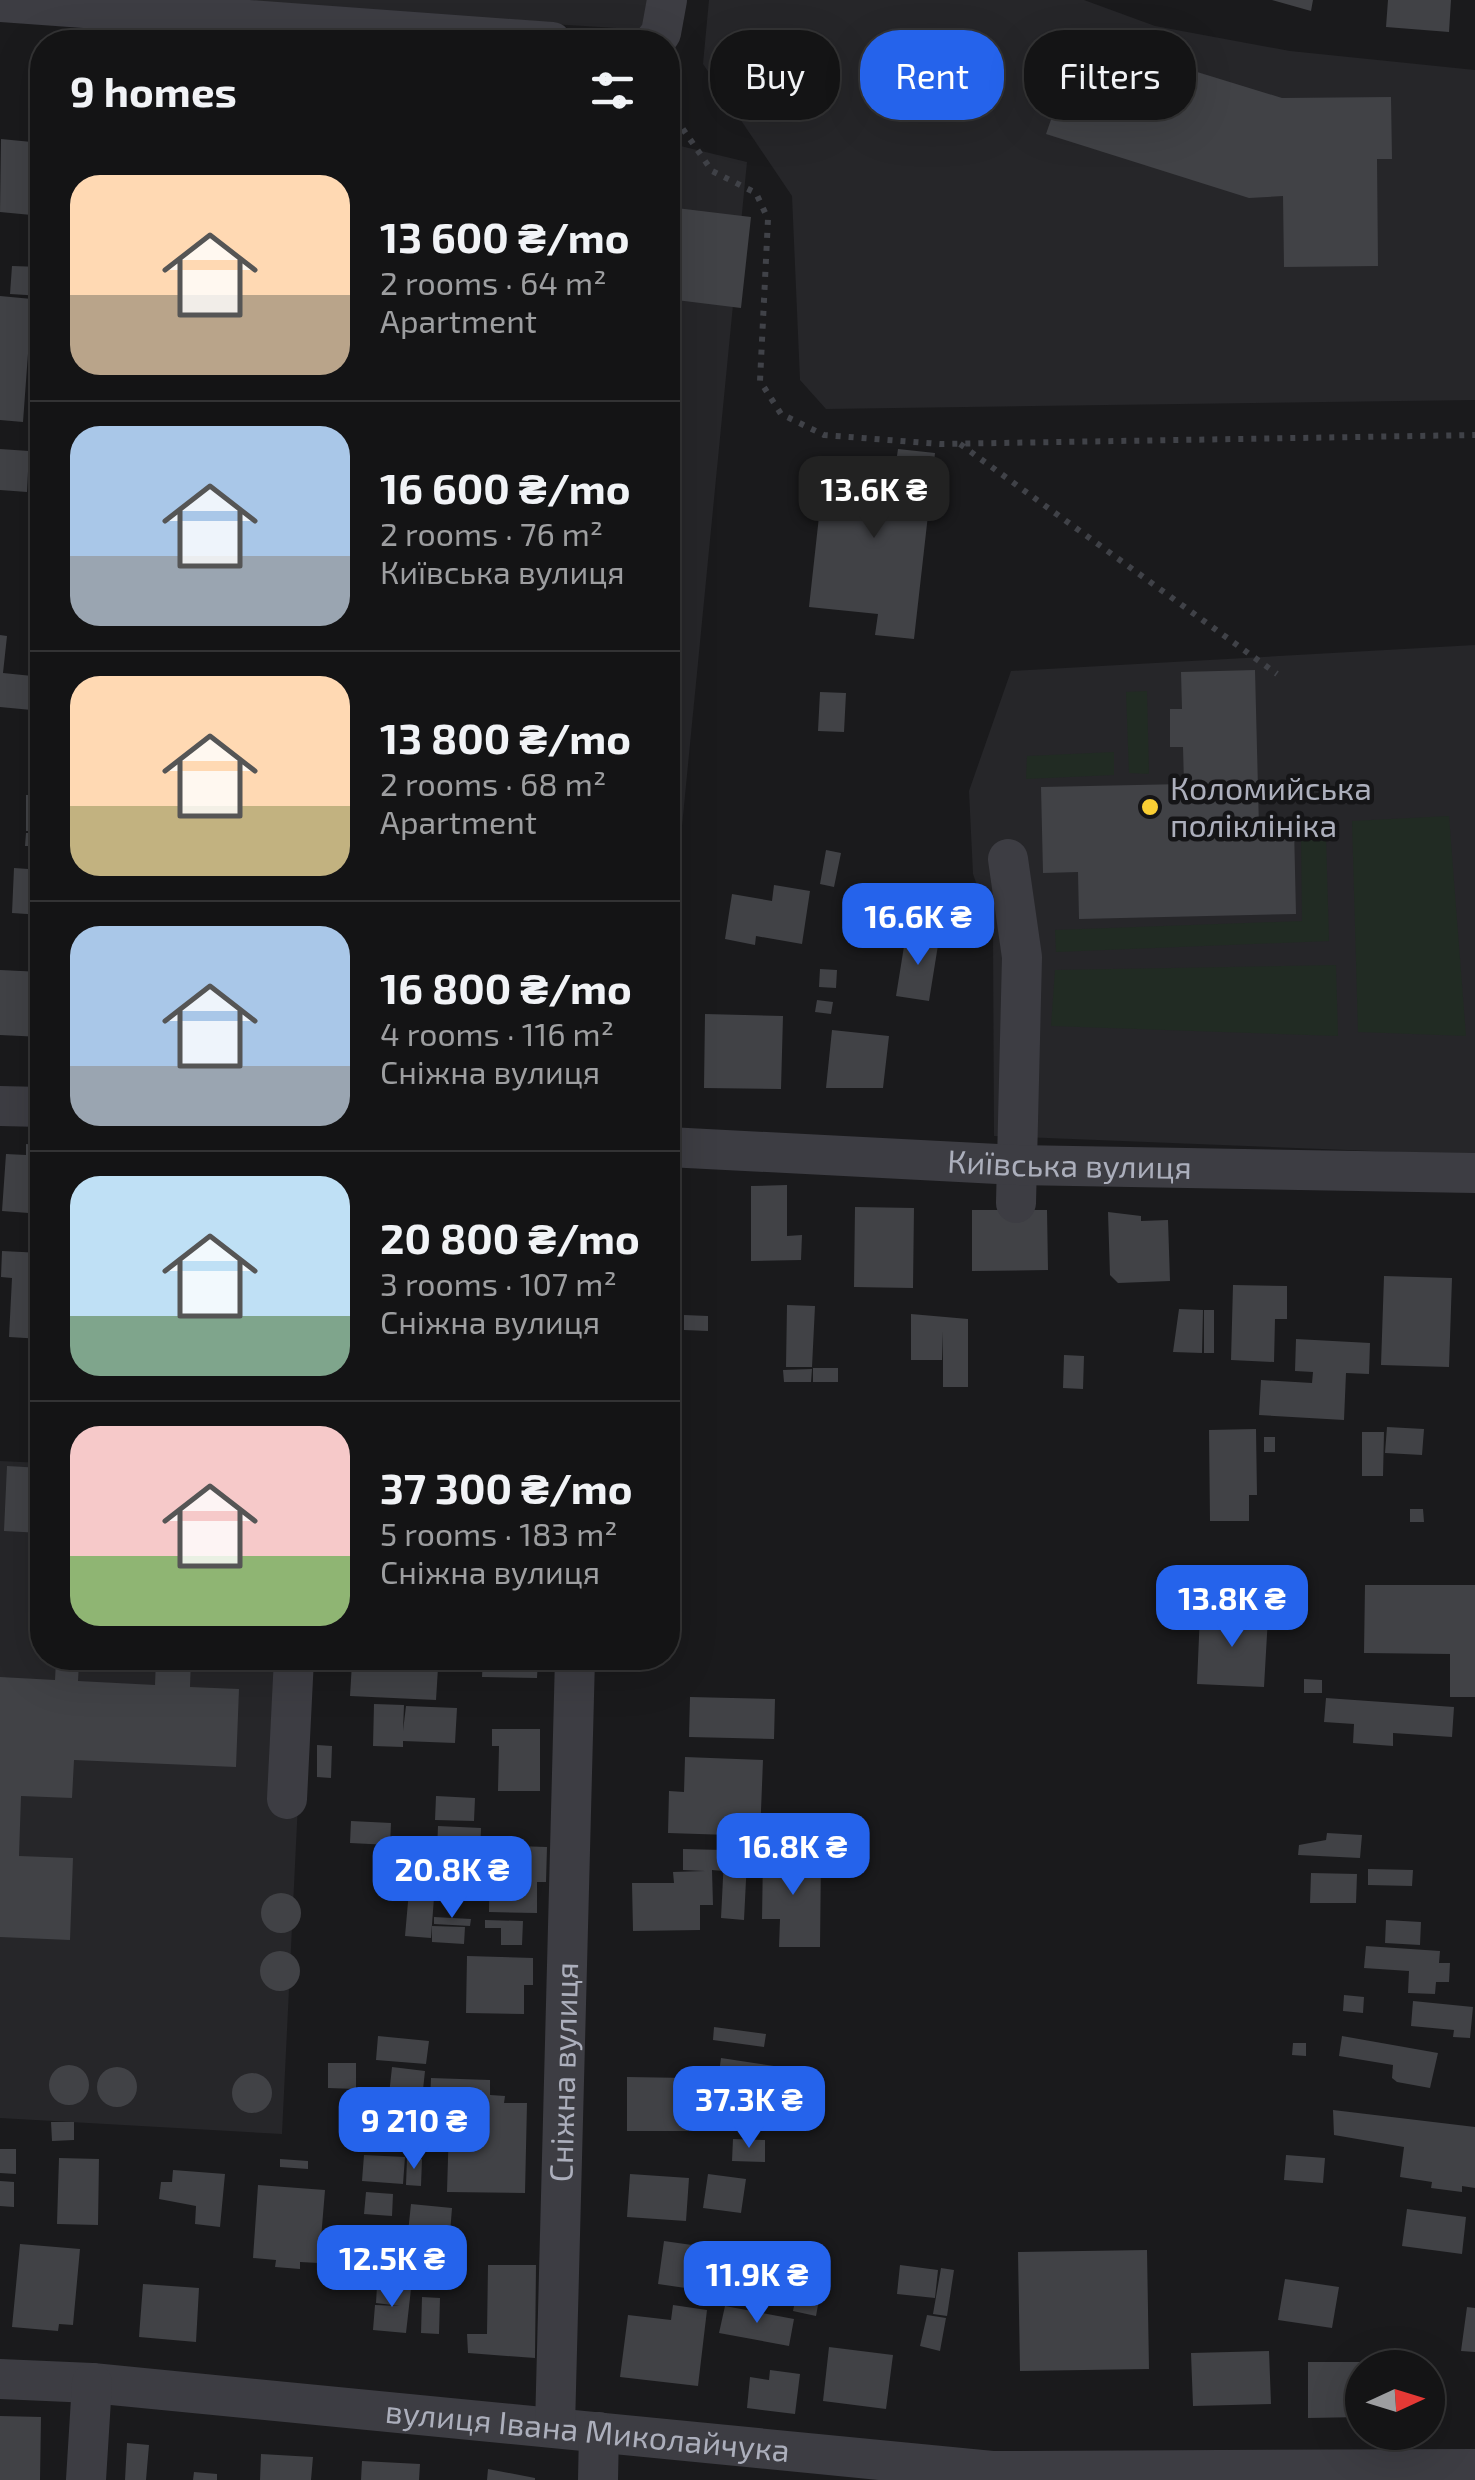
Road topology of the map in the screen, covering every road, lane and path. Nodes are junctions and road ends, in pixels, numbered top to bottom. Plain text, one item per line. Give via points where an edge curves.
1 (667, 0) edge
2 (0, 2) edge
3 (386, 30) edge
4 (662, 30) edge
5 (680, 125) edge
6 (1475, 434) edge
7 (959, 444) junction
8 (1277, 674) dead end
9 (1008, 860) dead end
10 (0, 1106) edge
11 (30, 1107) edge
12 (680, 1147) edge
13 (1475, 1173) edge
14 (1017, 1184) junction
15 (293, 1670) edge
16 (575, 1670) edge
17 (287, 1798) dead end
18 (0, 2379) edge
19 (92, 2383) junction
20 (555, 2427) junction
21 (599, 2432) junction
22 (1475, 2468) edge
23 (86, 2480) edge
24 (598, 2480) edge

1 - 4 street
2 - 3 street
5 - 7 path via 712,171 756,192 768,219 760,381 781,414 824,434
6 - 7 path
7 - 8 path
9 - 14 street via 1022,957
10 - 11 street
12 - 14 street, Київська вулиця
13 - 14 street, Київська вулиця
15 - 17 street
16 - 20 street, Сніжна вулиця
18 - 19 street, вулиця Івана Миколайчука
19 - 20 street, вулиця Івана Миколайчука
19 - 23 street
20 - 21 street, вулиця Івана Миколайчука
21 - 22 street, вулиця Івана Миколайчука via 992,2471
21 - 24 street

